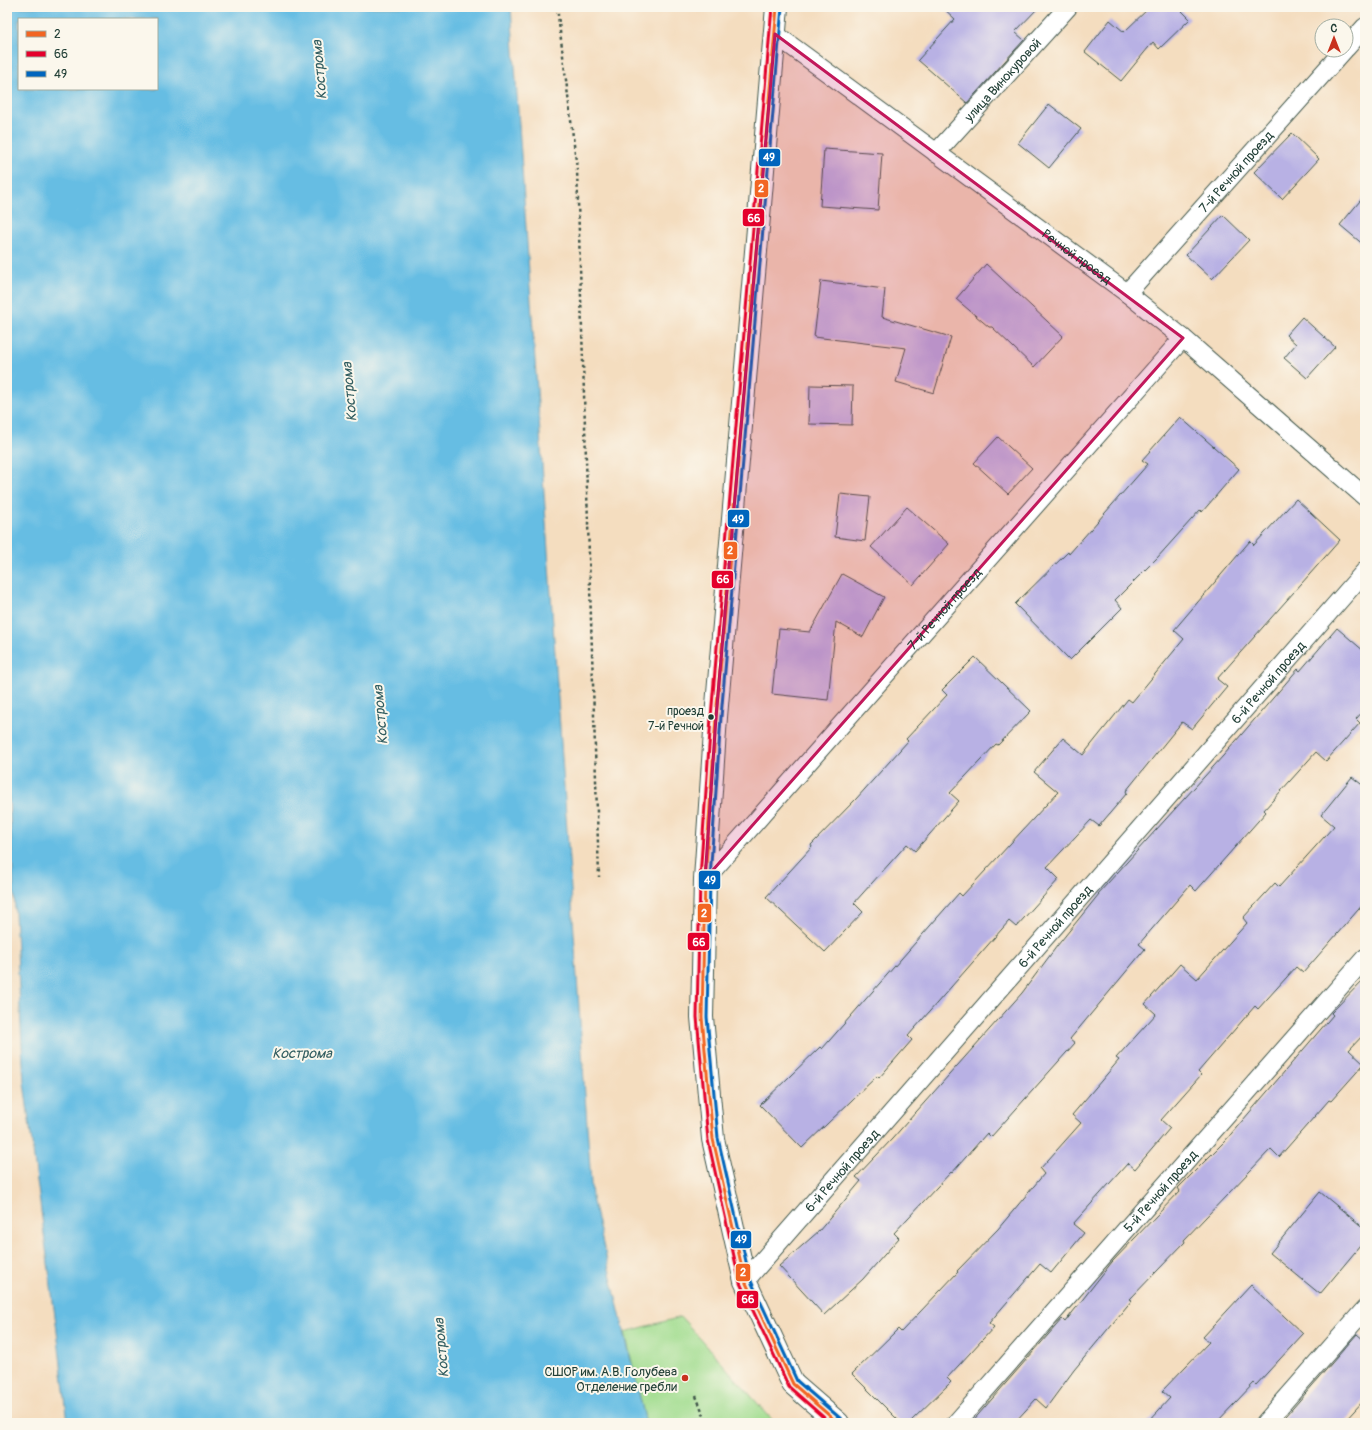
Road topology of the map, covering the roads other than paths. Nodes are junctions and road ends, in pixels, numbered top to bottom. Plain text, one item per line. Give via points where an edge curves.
1 (777, 7) edge
2 (1068, 7) edge
3 (1365, 27) edge
4 (775, 34) junction
5 (1354, 39) edge
6 (1337, 58) edge
7 (936, 153) junction
8 (1127, 293) junction
9 (1183, 338) junction
10 (1365, 497) edge
11 (1365, 571) edge
12 (705, 879) junction
13 (1365, 958) edge
14 (745, 1281) junction
15 (1365, 1309) edge
16 (838, 1423) edge
17 (956, 1423) edge
18 (1265, 1423) edge

1 - 4 street
2 - 7 street, улица Винокуровой
3 - 5 street, 7-й Речной проезд
4 - 7 street, Речной проезд
4 - 12 street via 716,717
6 - 8 street, 7-й Речной проезд
7 - 8 street, Речной проезд
8 - 9 street, Речной проезд
9 - 10 street, Речной проезд
9 - 12 street, 7-й Речной проезд
11 - 14 street, 6-й Речной проезд
12 - 14 street via 702,1017 713,1139
13 - 17 street, 5-й Речной проезд
14 - 16 street via 793,1384
15 - 18 street

